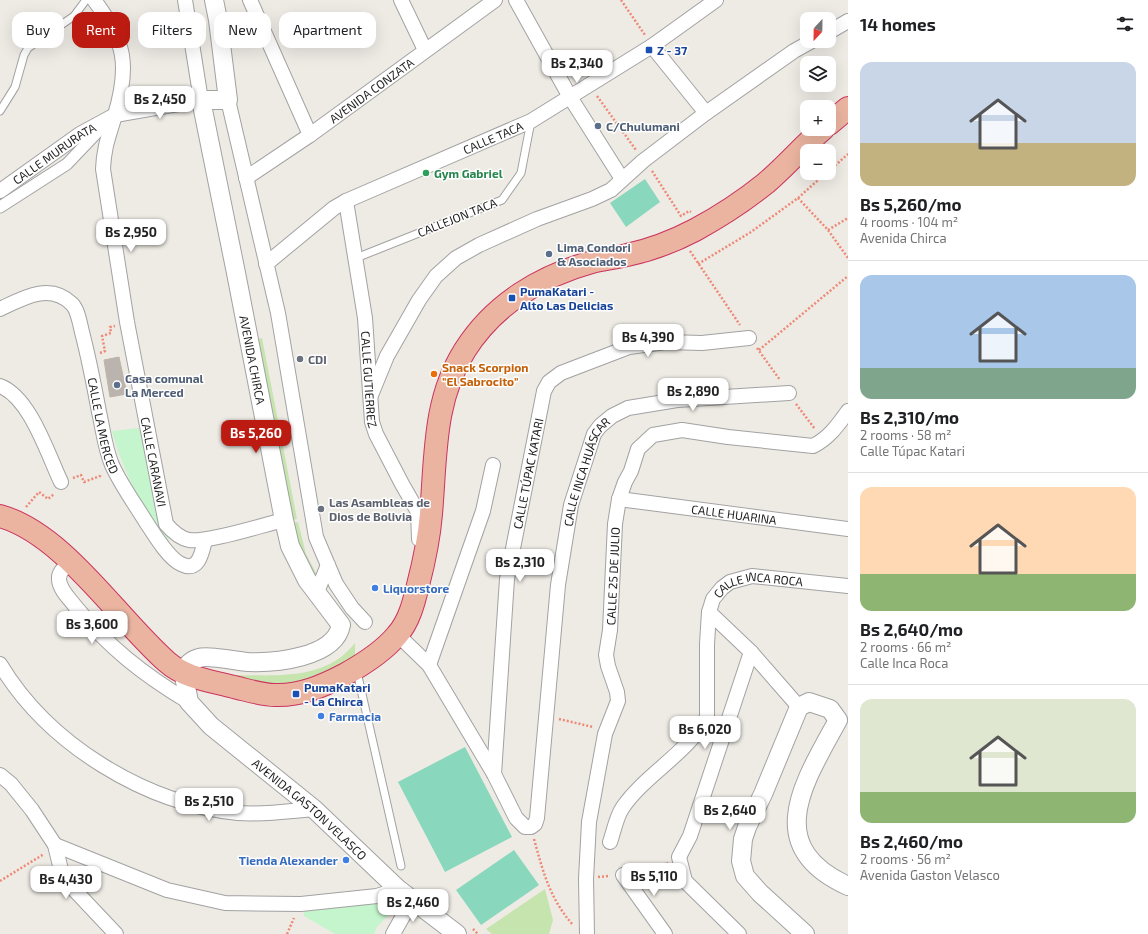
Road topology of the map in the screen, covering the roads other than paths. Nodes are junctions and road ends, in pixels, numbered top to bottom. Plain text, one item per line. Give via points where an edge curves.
1 (86, 0) edge
2 (94, 0) edge
3 (185, 0) edge
4 (214, 0) edge
5 (250, 0) edge
6 (401, 0) edge
7 (495, 0) edge
8 (516, 0) edge
9 (716, 0) edge
10 (848, 21) edge
11 (836, 28) edge
12 (652, 46) junction
13 (800, 48) edge
14 (425, 50) junction
15 (570, 97) junction
16 (201, 100) junction
17 (228, 100) junction
18 (848, 108) edge
19 (0, 112) edge
20 (706, 113) junction
21 (115, 115) junction
22 (836, 118) edge
23 (531, 121) junction
24 (310, 135) junction
25 (816, 136) edge
26 (246, 178) junction
27 (622, 179) junction
28 (0, 191) edge
29 (346, 201) junction
30 (0, 207) edge
31 (356, 258) junction
32 (266, 264) junction
33 (0, 309) edge
34 (749, 338) dead end
35 (0, 386) edge
36 (789, 393) dead end
37 (371, 395) junction
38 (848, 411) edge
39 (493, 465) dead end
40 (61, 482) road end
41 (619, 499) junction
42 (7, 518) edge
43 (284, 520) junction
44 (848, 529) edge
45 (205, 540) junction
46 (428, 540) junction
47 (70, 562) junction
48 (328, 565) junction
49 (848, 586) edge
50 (317, 592) junction
51 (709, 612) junction
52 (365, 622) dead end
53 (398, 635) junction
54 (751, 652) junction
55 (0, 664) edge
56 (429, 665) junction
57 (356, 669) junction
58 (183, 671) junction
59 (189, 702) junction
60 (799, 707) junction
61 (843, 719) edge
62 (494, 774) junction
63 (0, 775) edge
64 (314, 809) junction
65 (610, 842) dead end
66 (55, 845) junction
67 (401, 866) dead end
68 (624, 875) dead end
69 (848, 886) edge
70 (405, 895) junction
71 (581, 931) edge
72 (465, 932) edge
73 (116, 934) edge
74 (393, 934) edge
75 (665, 934) edge
76 (739, 934) edge
77 (805, 934) edge

1 - 19 lane via 74,16 28,48 15,87
2 - 21 street, CALLE CARANAVI via 107,17 121,44 124,62 122,91
3 - 16 street, AVENIDA CHIRCA
4 - 17 street
5 - 24 street
6 - 14 street
7 - 14 street, AVENIDA CONZATA
8 - 15 street
9 - 12 street, CALLE TACA
10 - 11 street
12 - 15 street, CALLE TACA
12 - 20 street
13 - 20 street
14 - 24 street, AVENIDA CONZATA
15 - 23 street, CALLE TACA
15 - 27 street
16 - 17 street, CALLE MURURATA
16 - 21 street, CALLE MURURATA
16 - 43 street, AVENIDA CHIRCA
17 - 26 street
18 - 22 highway
20 - 27 street
21 - 28 street, CALLE MURURATA via 80,134
21 - 30 street via 67,164
21 - 45 street, CALLE CARANAVI via 104,148 103,168 127,322 166,524 172,531 188,540
23 - 29 street, CALLE TACA
23 - 31 lane, CALLEJON TACA via 521,173 502,200
24 - 26 street, AVENIDA CONZATA
25 - 46 highway via 766,183 694,230 655,248 566,269 512,298 494,316 465,350 445,397 434,450
26 - 32 street
27 - 37 street via 611,190 537,219 456,258 436,276 419,300 390,350
29 - 31 street, CALLE GUTIERREZ
29 - 32 street, CALLE TACA via 328,212
31 - 37 street, CALLE GUTIERREZ via 365,318
32 - 48 street via 286,357 316,537
33 - 45 street, CALLE LA MERCED via 44,292 62,296 74,305 112,465 155,537 176,560 186,566 198,563
34 - 62 street, CALLE TÚPAC KATARI via 702,343 666,342 629,347 561,374 549,382 544,391 507,579
35 - 40 street via 15,395 30,416
36 - 62 street, CALLE INCA HUÁSCAR via 677,400 628,408 600,426 594,434 571,505 558,585 535,824 525,827 520,823
37 - 46 street, CALLE GUTIERREZ via 372,422 376,434 418,512 420,539
38 - 41 street, CALLE 25 DE JULIO via 823,441 813,446 682,430 654,436 638,449
39 - 56 street via 483,511
41 - 44 street, CALLE HUARINA
41 - 71 street, CALLE 25 DE JULIO via 606,655 618,701 607,730 589,822
42 - 47 highway via 40,534
43 - 45 street, CALLE CARANAVI
43 - 50 street, AVENIDA CHIRCA via 290,546
46 - 53 highway via 414,603
47 - 58 highway via 168,664
47 - 59 street via 62,569 59,579 62,591 89,624 129,662 156,683
48 - 50 street
48 - 52 street via 336,584
49 - 51 street, CALLE INCA ROCA via 752,576 730,582 722,588 713,599
50 - 58 street, AVENIDA CHIRCA via 340,625 333,640 323,648 302,657 280,660 249,662 199,657 187,664
51 - 54 street
51 - 65 street, CALLE INCA ROCA via 706,644 707,717 689,741 629,799 622,809
53 - 56 street
53 - 57 highway
54 - 60 street
54 - 76 street via 690,836 679,858 685,881
55 - 64 street via 9,680 56,730 83,753 140,786 203,808 239,813
56 - 62 street
57 - 58 highway via 322,686 296,694 275,695 197,679
57 - 67 lane
58 - 59 street
59 - 64 street, AVENIDA GASTON VELASCO via 211,726
60 - 61 street via 809,702 821,705
60 - 77 street via 747,827 740,861 745,876 760,894
61 - 69 street via 803,788 797,808 796,827 802,848 815,867
63 - 66 street via 11,784 32,810
64 - 70 street, AVENIDA GASTON VELASCO
66 - 70 street via 166,890 225,903 301,904
66 - 73 street via 60,870 65,880
68 - 75 street
70 - 72 street, AVENIDA GASTON VELASCO
70 - 74 street

